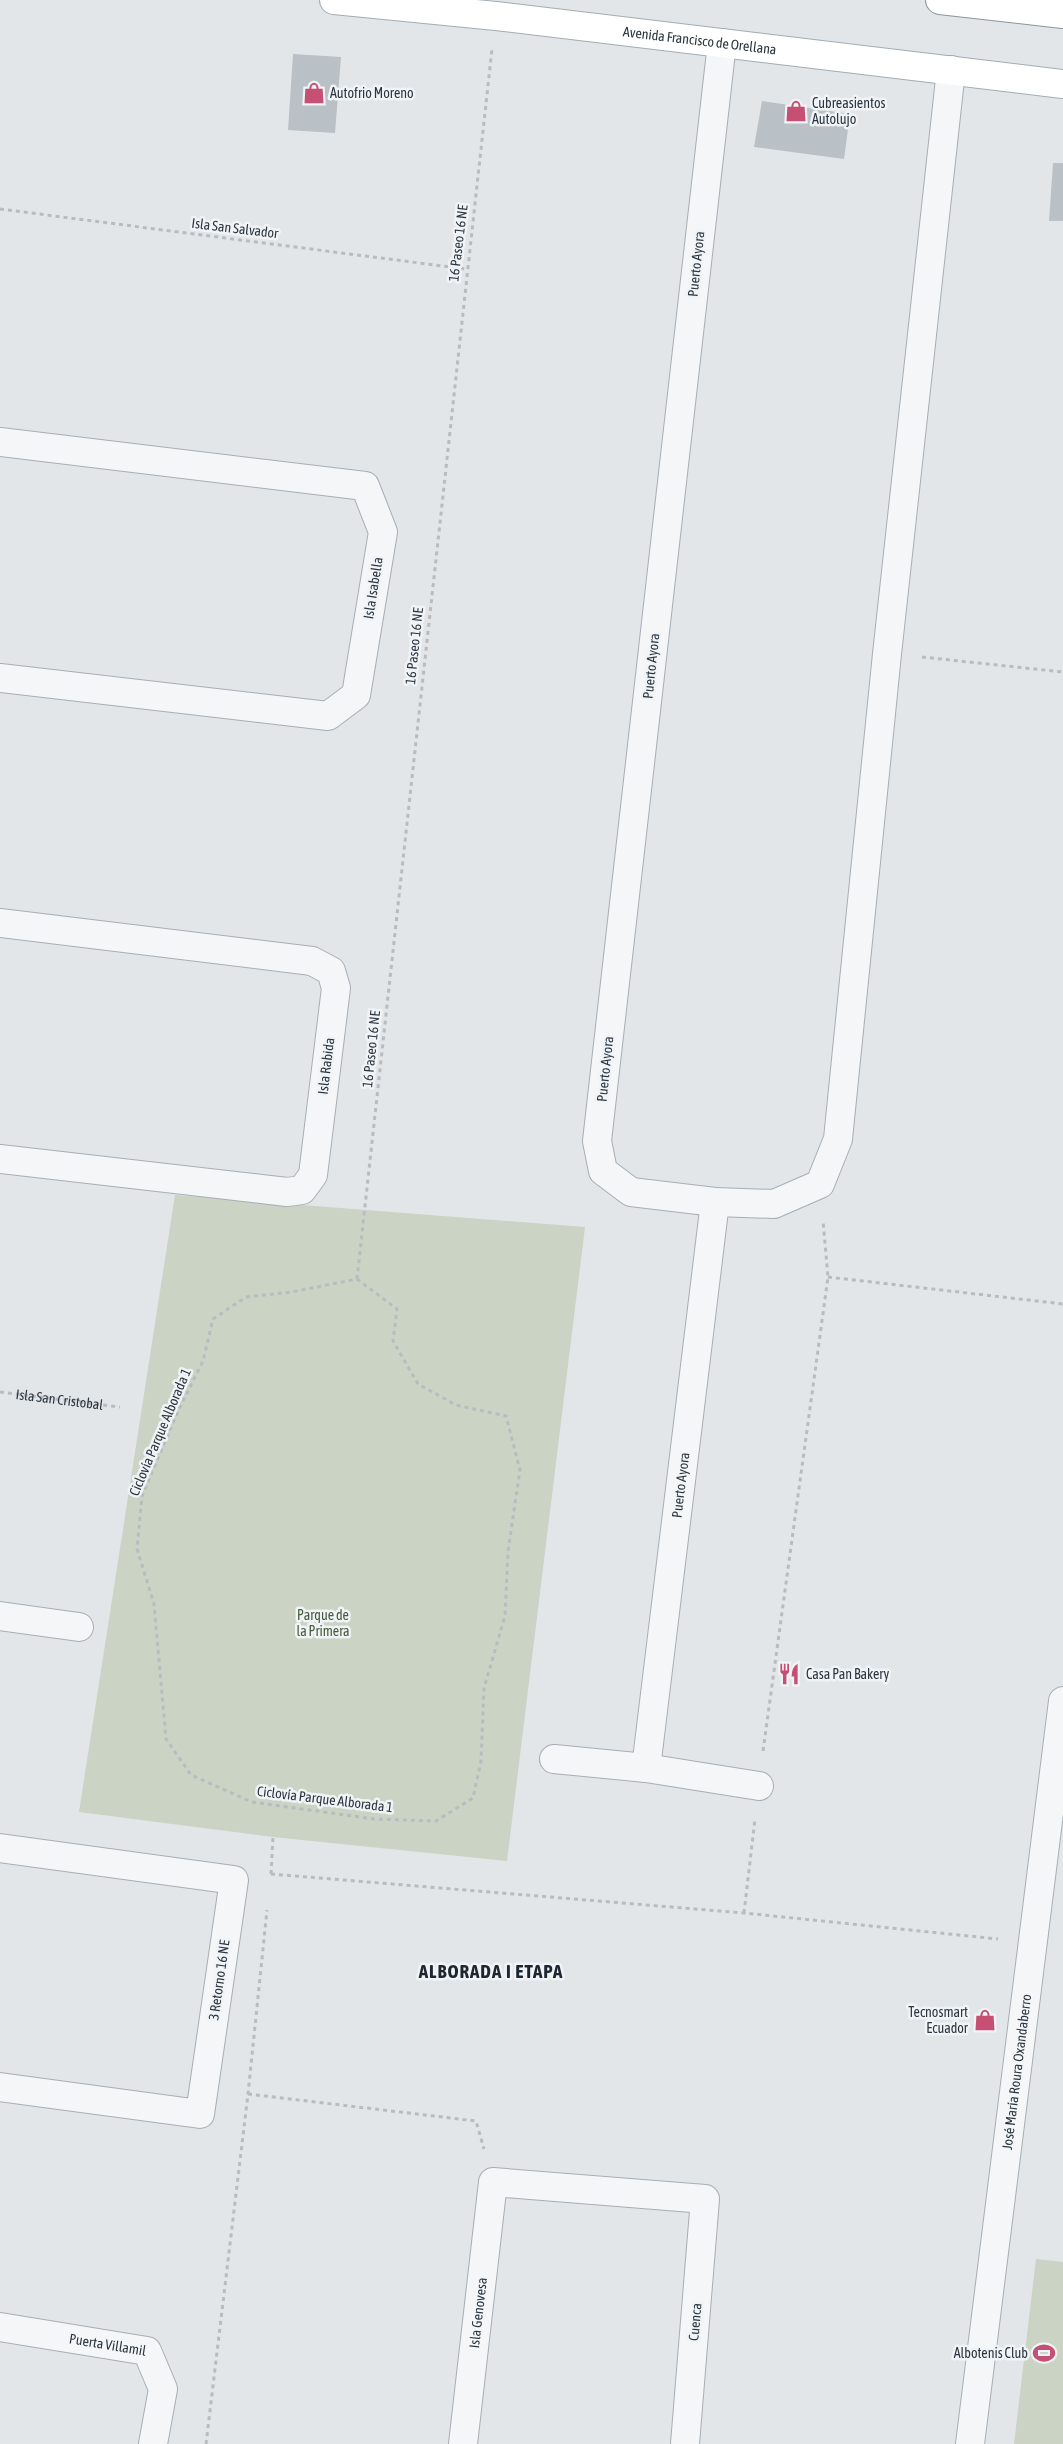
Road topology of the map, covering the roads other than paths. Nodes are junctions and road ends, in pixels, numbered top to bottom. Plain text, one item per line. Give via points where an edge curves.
1 (334, 0) edge
2 (940, 0) edge
3 (1063, 14) edge
4 (722, 43) junction
5 (951, 70) junction
6 (1063, 84) edge
7 (0, 442) edge
8 (0, 678) edge
9 (0, 923) edge
10 (0, 1159) edge
11 (715, 1202) junction
12 (0, 1616) edge
13 (78, 1627) dead end
14 (1063, 1701) edge
15 (554, 1759) dead end
16 (646, 1768) junction
17 (759, 1786) road end
18 (0, 1848) edge
19 (0, 2087) edge
20 (705, 2199) joint
21 (0, 2327) edge
22 (153, 2444) edge
23 (463, 2444) edge
24 (685, 2444) edge
25 (970, 2444) edge

1 - 4 main road, Avenida Francisco de Orellana
2 - 3 main road
4 - 5 main road, Avenida Francisco de Orellana
4 - 11 street, Puerto Ayora via 597,1141 603,1171 631,1192
5 - 6 main road, Avenida Francisco de Orellana
5 - 11 street, Puerto Ayora via 838,1138 820,1184 774,1204
7 - 8 street, Isla Isabella via 365,486 383,532 356,695 328,716
9 - 10 street, Isla Rabida via 312,961 331,971 336,988 313,1175 302,1190 287,1192
11 - 16 street, Puerto Ayora
12 - 13 street
14 - 25 street, José María Roura Oxandaberro
15 - 16 street
16 - 17 street
18 - 19 street, 3 Retorno 16 NE via 234,1880 200,2114
20 - 23 street, Isla Genovesa via 493,2182
20 - 24 street, Cuenca
21 - 22 street, Puerta Villamil via 147,2351 163,2389

